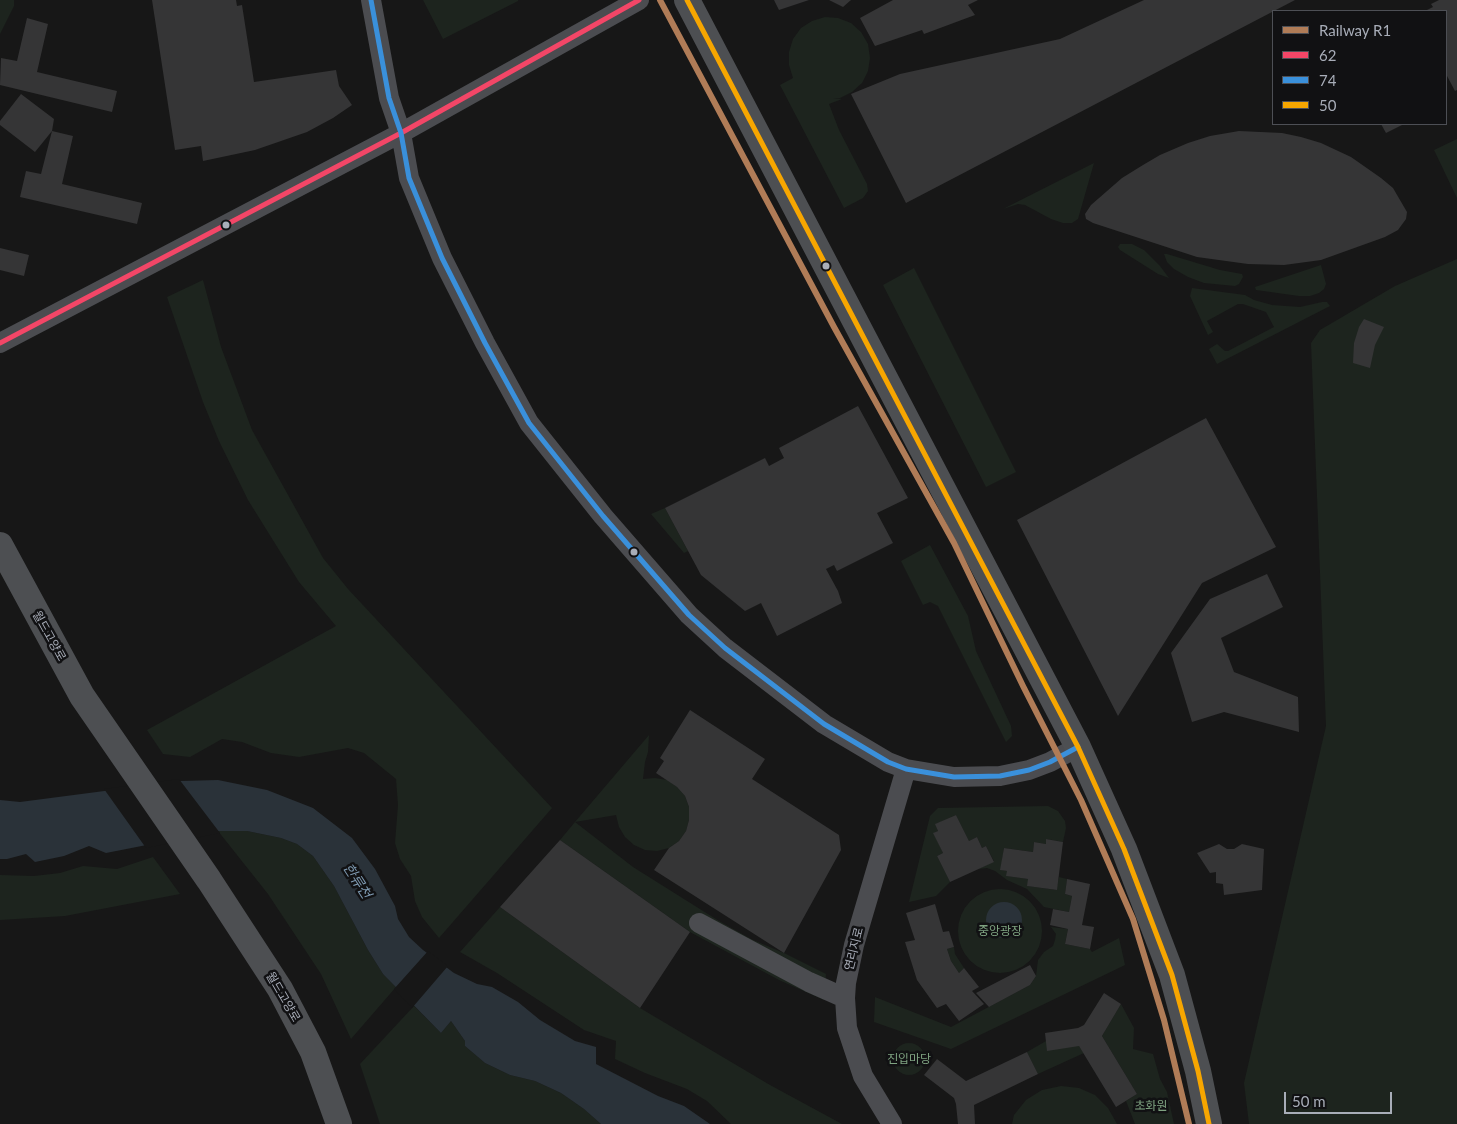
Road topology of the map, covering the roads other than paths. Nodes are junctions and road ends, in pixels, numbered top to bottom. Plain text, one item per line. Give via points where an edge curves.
1 (371, 0) edge
2 (639, 0) edge
3 (687, 0) edge
4 (401, 133) junction
5 (0, 343) edge
6 (0, 545) edge
7 (1078, 747) junction
8 (906, 769) junction
9 (699, 923) dead end
10 (845, 998) junction
11 (339, 1124) edge
12 (892, 1124) edge
13 (1209, 1124) edge

1 - 4 street via 389,98
2 - 4 street
3 - 7 main road
4 - 5 street
4 - 8 street via 409,178 450,275 529,423 587,497 689,615 725,648 824,724 888,762
6 - 11 main road, 월드고양로 via 82,696 280,989 313,1052
7 - 8 street via 1029,770 1000,776 954,777
7 - 13 main road via 1124,849 1172,975
8 - 10 street, 연리지로 via 854,945
9 - 10 street
10 - 12 street, 연리지로 via 847,1028 863,1076

